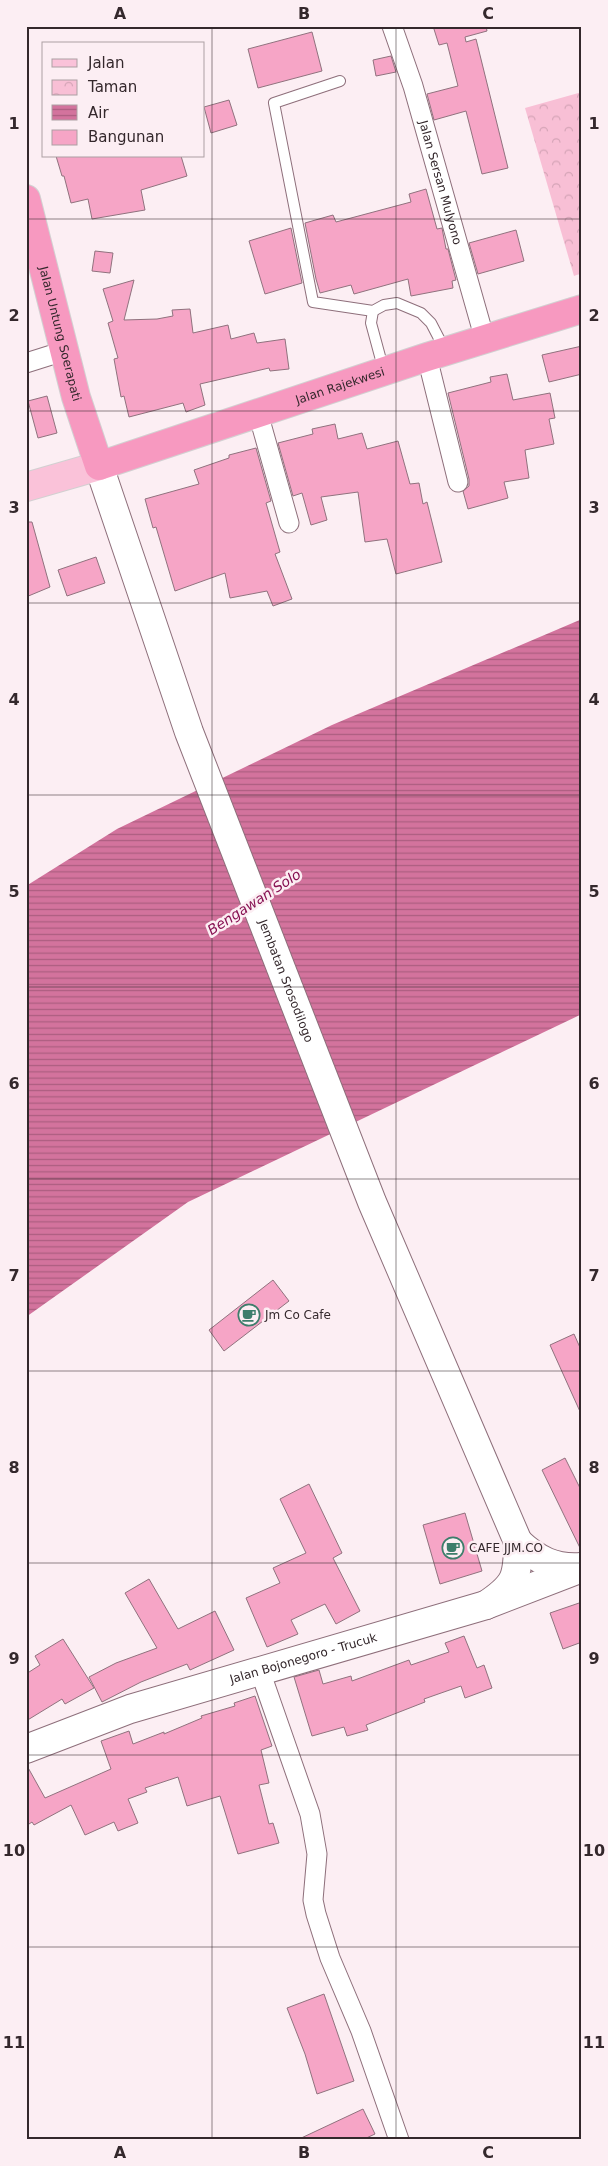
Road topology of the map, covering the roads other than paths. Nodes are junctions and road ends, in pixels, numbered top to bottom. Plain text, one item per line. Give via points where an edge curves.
1 (392, 26) edge
2 (340, 81) dead end
3 (26, 199) edge
4 (29, 226) edge
5 (582, 309) edge
6 (374, 311) junction
7 (485, 340) junction
8 (64, 351) junction
9 (437, 354) junction
10 (26, 363) edge
11 (384, 372) junction
12 (258, 413) junction
13 (99, 466) junction
14 (458, 482) dead end
15 (26, 487) edge
16 (289, 523) dead end
17 (518, 1542) junction
18 (582, 1568) edge
19 (486, 1605) junction
20 (260, 1672) junction
21 (26, 1750) edge
22 (399, 2140) edge

1 - 7 street, Jalan Sersan Mulyono via 413,86
2 - 6 lane via 274,103 313,302
3 - 4 highway, Jalan Untung Soerapati
4 - 8 highway, Jalan Untung Soerapati
5 - 7 highway, Jalan Rajekwesi
6 - 9 lane via 397,303 421,313 431,322
6 - 11 lane via 371,323
7 - 9 highway, Jalan Rajekwesi
8 - 10 street
8 - 13 highway, Jalan Untung Soerapati
9 - 11 highway, Jalan Rajekwesi
9 - 14 street
11 - 12 highway, Jalan Rajekwesi
12 - 13 highway, Jalan Rajekwesi
12 - 16 street
13 - 15 main road
13 - 17 street, Jembatan Srosodilogo via 189,732 372,1202
17 - 18 street via 537,1559 549,1564
17 - 19 street via 518,1565 511,1585
18 - 19 street, Jalan Bojonegoro - Trucuk
19 - 20 street, Jalan Bojonegoro - Trucuk
20 - 21 street, Jalan Bojonegoro - Trucuk via 130,1709
20 - 22 street via 312,1822 317,1854 313,1900 316,1914

